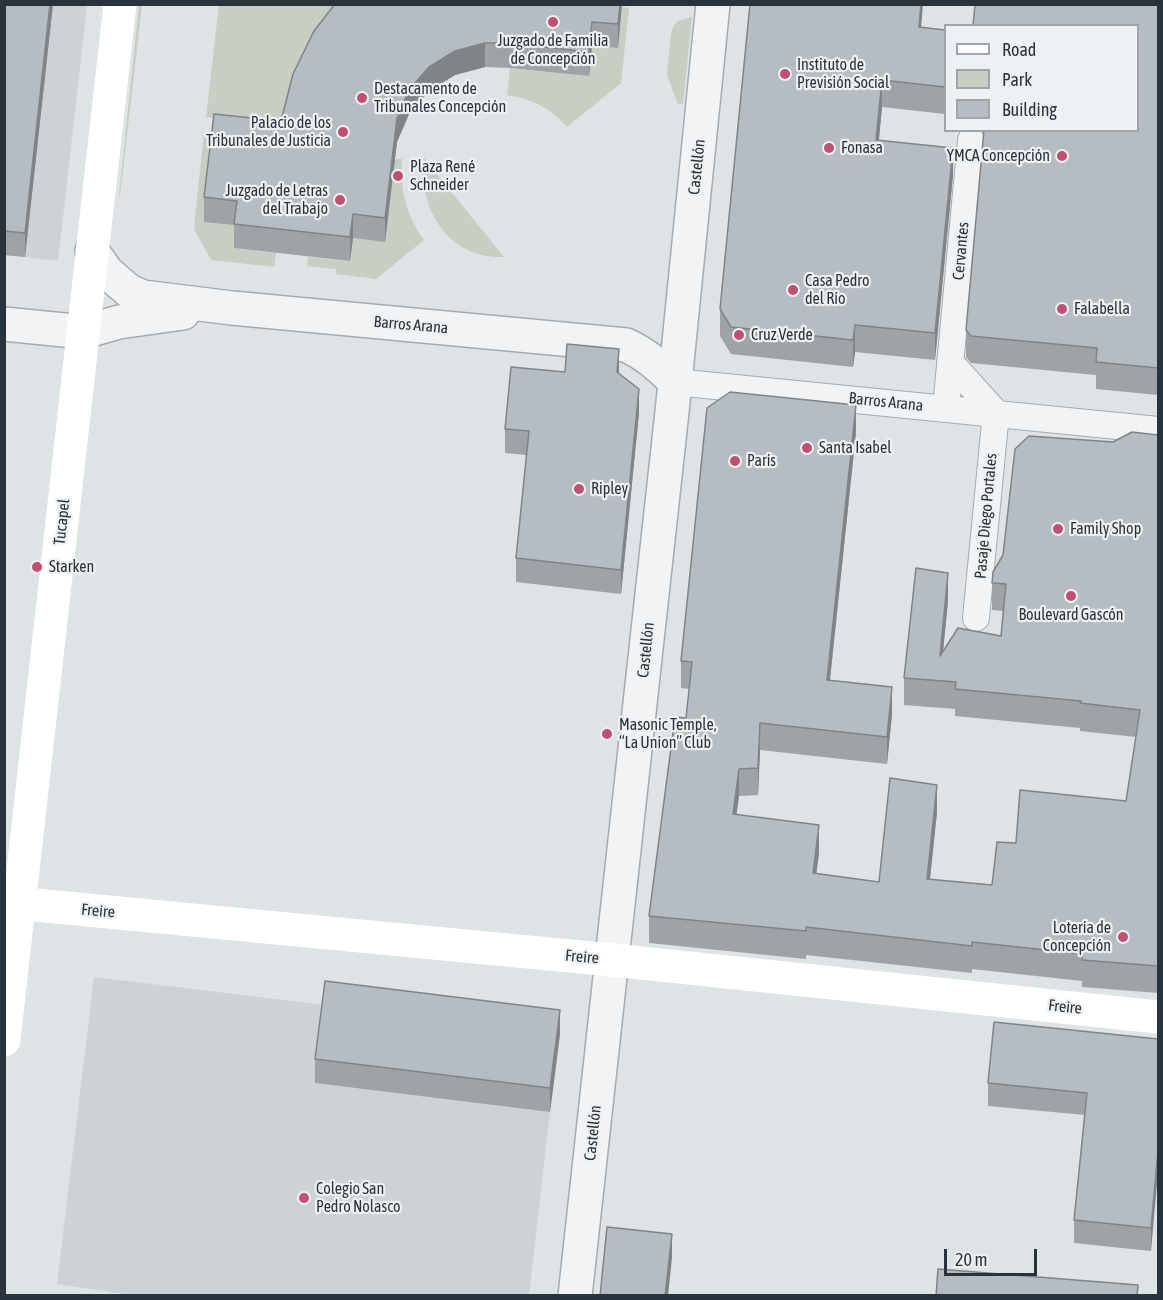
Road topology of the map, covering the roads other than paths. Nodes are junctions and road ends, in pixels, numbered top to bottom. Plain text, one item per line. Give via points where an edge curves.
1 (120, 4) edge
2 (713, 4) edge
3 (971, 140) dead end
4 (92, 251) junction
5 (682, 304) junction
6 (232, 308) junction
7 (4, 324) edge
8 (84, 332) junction
9 (626, 345) junction
10 (950, 362) junction
11 (675, 382) junction
12 (946, 408) junction
13 (996, 413) junction
14 (1158, 430) edge
15 (976, 618) dead end
16 (12, 903) edge
17 (612, 960) junction
18 (1158, 1017) edge
19 (4, 1040) edge
20 (575, 1296) edge

1 - 4 main road, Tucapel
2 - 5 street, Castellón
3 - 10 street, Cervantes
4 - 6 street, Barros Arana via 107,272 129,291 143,297
4 - 8 main road, Tucapel
5 - 9 street, Barros Arana via 667,326
5 - 11 street, Castellón
6 - 8 street, Barros Arana via 119,322
6 - 9 street, Barros Arana
7 - 8 street, Barros Arana
8 - 16 main road, Tucapel
9 - 11 street, Barros Arana via 656,363
10 - 12 street, Cervantes
10 - 13 street
11 - 12 street, Barros Arana
11 - 17 street, Castellón
12 - 13 street, Barros Arana
13 - 14 street, Barros Arana
13 - 15 street, Pasaje Diego Portales
16 - 17 main road, Freire
16 - 19 main road, Tucapel
17 - 18 main road, Freire
17 - 20 street, Castellón

